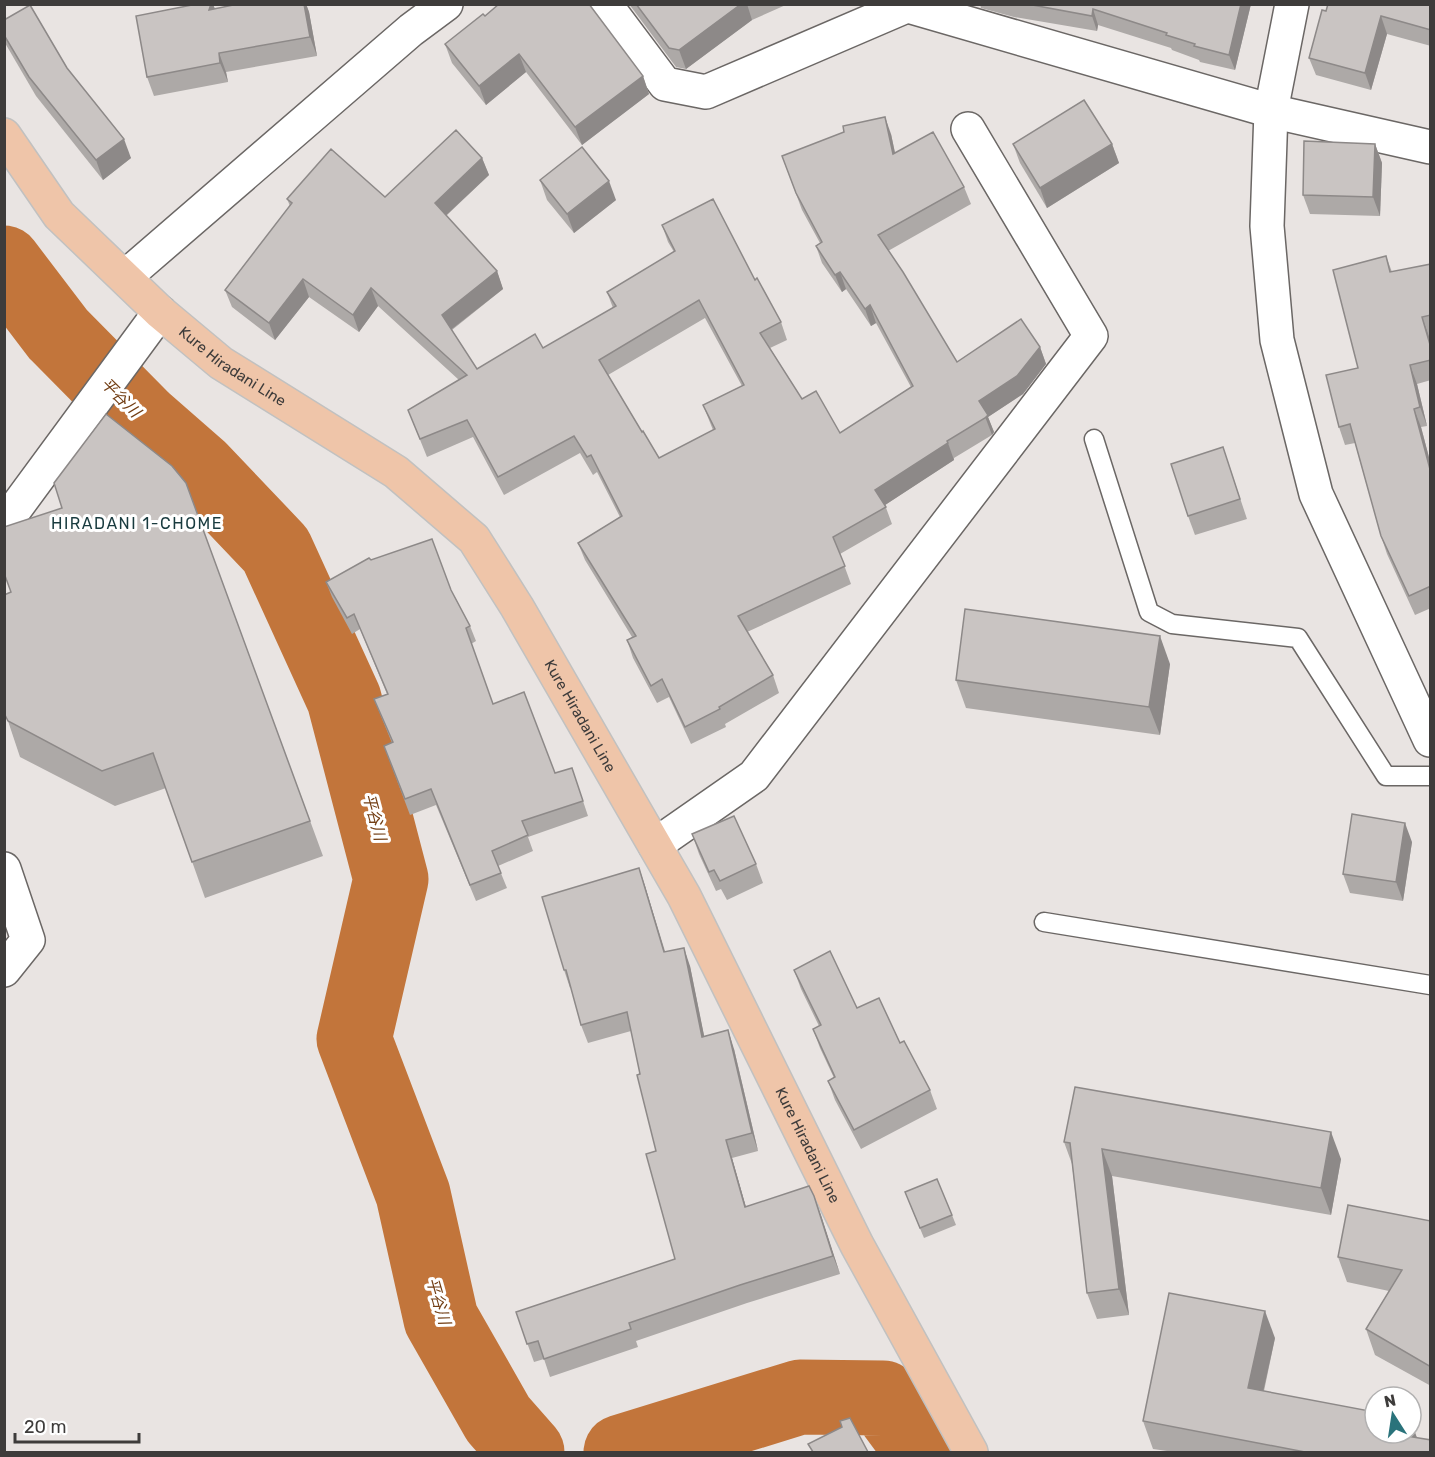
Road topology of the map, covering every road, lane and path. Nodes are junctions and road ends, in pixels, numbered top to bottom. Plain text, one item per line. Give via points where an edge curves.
1 (446, 4) edge
2 (605, 4) edge
3 (1292, 4) edge
4 (910, 5) edge
5 (1271, 111) junction
6 (968, 129) dead end
7 (4, 135) edge
8 (1431, 147) edge
9 (124, 277) junction
10 (160, 312) junction
11 (1094, 439) dead end
12 (4, 524) edge
13 (1431, 740) edge
14 (1431, 776) edge
15 (655, 845) junction
16 (4, 869) edge
17 (1044, 922) dead end
18 (4, 970) edge
19 (1431, 986) edge
20 (971, 1452) edge

1 - 9 street
2 - 4 street via 665,84 706,92
3 - 5 street
4 - 5 street
5 - 8 street
5 - 13 street via 1268,226 1277,340 1285,373 1316,494
6 - 15 street via 1091,336 754,776
7 - 9 main road, Kure Hiradani Line via 59,215
9 - 10 main road, Kure Hiradani Line
10 - 12 street
10 - 15 main road, Kure Hiradani Line via 221,363 396,472 474,539 518,607
11 - 14 lane via 1149,612 1172,624 1298,638 1386,776
15 - 20 main road, Kure Hiradani Line via 857,1245
16 - 18 street via 28,940
17 - 19 lane

